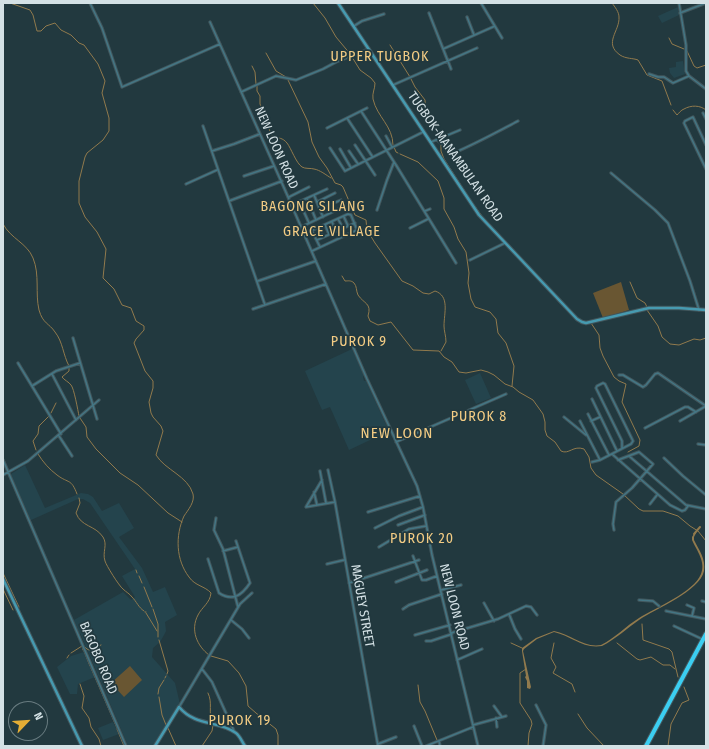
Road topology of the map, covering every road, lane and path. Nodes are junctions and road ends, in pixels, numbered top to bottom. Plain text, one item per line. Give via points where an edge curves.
1 (90, 3) edge
2 (338, 3) edge
3 (481, 3) edge
4 (679, 3) edge
5 (706, 3) edge
6 (429, 13) dead end
7 (680, 13) junction
8 (384, 14) dead end
9 (467, 17) dead end
10 (210, 22) dead end
11 (354, 26) junction
12 (495, 26) junction
13 (474, 35) junction
14 (502, 38) dead end
15 (220, 44) junction
16 (477, 48) dead end
17 (369, 49) junction
18 (443, 49) junction
19 (448, 61) junction
20 (451, 69) dead end
21 (649, 74) dead end
22 (689, 76) junction
23 (393, 85) junction
24 (706, 89) edge
25 (241, 92) junction
26 (367, 108) dead end
27 (361, 111) junction
28 (703, 113) dead end
29 (347, 118) junction
30 (706, 119) edge
31 (518, 120) dead end
32 (203, 126) dead end
33 (327, 128) dead end
34 (460, 130) dead end
35 (424, 131) junction
36 (260, 134) junction
37 (386, 136) dead end
38 (438, 140) junction
39 (432, 142) junction
40 (355, 145) dead end
41 (706, 145) edge
42 (392, 147) junction
43 (330, 148) dead end
44 (340, 149) dead end
45 (386, 150) junction
46 (212, 151) junction
47 (350, 151) dead end
48 (372, 156) junction
49 (365, 160) junction
50 (394, 162) junction
51 (358, 164) junction
52 (274, 166) junction
53 (351, 168) junction
54 (706, 168) edge
55 (218, 170) junction
56 (611, 172) dead end
57 (375, 175) dead end
58 (244, 176) dead end
59 (282, 181) junction
60 (186, 184) dead end
61 (309, 187) dead end
62 (327, 189) dead end
63 (335, 193) dead end
64 (314, 195) junction
65 (289, 197) junction
66 (307, 198) junction
67 (341, 200) dead end
68 (229, 201) junction
69 (299, 202) junction
70 (317, 202) junction
71 (292, 205) junction
72 (343, 207) dead end
73 (430, 208) dead end
74 (320, 209) junction
75 (377, 210) dead end
76 (424, 212) junction
77 (344, 216) junction
78 (323, 217) junction
79 (338, 218) junction
80 (428, 219) junction
81 (316, 220) junction
82 (332, 222) junction
83 (309, 223) junction
84 (355, 223) junction
85 (325, 224) junction
86 (348, 226) junction
87 (301, 227) junction
88 (318, 227) junction
89 (343, 228) junction
90 (410, 228) dead end
91 (312, 230) junction
92 (336, 231) junction
93 (304, 234) junction
94 (330, 234) junction
95 (323, 237) junction
96 (317, 240) junction
97 (505, 243) junction
98 (320, 247) junction
99 (312, 251) junction
100 (470, 260) dead end
101 (316, 261) junction
102 (456, 263) dead end
103 (257, 282) junction
104 (326, 284) junction
105 (265, 305) junction
106 (253, 309) dead end
107 (699, 310) junction
108 (706, 310) edge
109 (73, 338) dead end
110 (18, 363) dead end
111 (80, 363) junction
112 (52, 374) junction
113 (619, 375) dead end
114 (32, 386) junction
115 (506, 394) dead end
116 (592, 399) dead end
117 (99, 400) dead end
118 (93, 406) junction
119 (706, 406) edge
120 (696, 412) junction
121 (588, 414) dead end
122 (564, 417) dead end
123 (600, 417) junction
124 (97, 419) dead end
125 (76, 420) junction
126 (580, 421) dead end
127 (592, 421) junction
128 (680, 421) dead end
129 (645, 428) dead end
130 (60, 435) junction
131 (588, 436) junction
132 (396, 442) junction
133 (698, 444) dead end
134 (706, 445) edge
135 (622, 448) junction
136 (617, 451) junction
137 (612, 454) junction
138 (609, 455) junction
139 (72, 456) dead end
140 (629, 456) junction
141 (664, 458) dead end
142 (3, 460) edge
143 (600, 460) junction
144 (618, 460) junction
145 (592, 462) dead end
146 (328, 470) dead end
147 (320, 471) dead end
148 (9, 472) junction
149 (647, 472) junction
150 (3, 475) edge
151 (640, 479) junction
152 (322, 480) junction
153 (314, 492) junction
154 (658, 494) junction
155 (706, 495) edge
156 (420, 496) junction
157 (335, 502) junction
158 (326, 504) junction
159 (650, 504) dead end
160 (317, 505) junction
161 (688, 506) junction
162 (423, 507) junction
163 (706, 509) edge
164 (368, 512) dead end
165 (425, 515) junction
166 (216, 518) dead end
167 (398, 525) dead end
168 (426, 526) junction
169 (375, 528) dead end
170 (614, 530) dead end
171 (236, 541) dead end
172 (238, 547) junction
173 (379, 547) dead end
174 (223, 550) junction
175 (413, 556) dead end
176 (208, 560) dead end
177 (344, 560) junction
178 (419, 560) dead end
179 (415, 562) junction
180 (327, 564) dead end
181 (427, 570) dead end
182 (420, 573) junction
183 (437, 576) junction
184 (3, 579) edge
185 (396, 582) dead end
186 (3, 583) edge
187 (349, 583) junction
188 (461, 585) dead end
189 (441, 590) junction
190 (252, 592) dead end
191 (442, 594) junction
192 (235, 597) junction
193 (639, 600) dead end
194 (702, 601) dead end
195 (706, 602) edge
196 (484, 603) dead end
197 (687, 605) dead end
198 (659, 606) dead end
199 (238, 608) junction
200 (403, 610) dead end
201 (666, 611) dead end
202 (509, 614) junction
203 (537, 615) dead end
204 (692, 616) junction
205 (706, 619) edge
206 (231, 620) junction
207 (494, 621) junction
208 (450, 625) junction
209 (674, 626) dead end
210 (451, 633) junction
211 (706, 634) edge
212 (415, 635) dead end
213 (249, 638) dead end
214 (521, 639) dead end
215 (704, 639) junction
216 (426, 641) dead end
217 (34, 646) junction
218 (482, 649) dead end
219 (458, 660) junction
220 (202, 669) junction
221 (536, 705) dead end
222 (494, 706) dead end
223 (180, 708) junction
224 (506, 716) dead end
225 (502, 717) junction
226 (496, 718) junction
227 (414, 726) dead end
228 (473, 726) junction
229 (497, 727) dead end
230 (234, 732) junction
231 (396, 737) dead end
232 (439, 741) junction
233 (378, 745) edge
234 (81, 746) edge
235 (126, 746) edge
236 (155, 746) edge
237 (245, 746) edge
238 (422, 746) edge
239 (426, 746) edge
240 (440, 746) edge
241 (478, 746) edge
242 (543, 746) edge
243 (646, 746) edge

1 - 15 street via 102,28 122,86
2 - 11 street, TUGBOK-MANAMBULAN ROAD
3 - 12 street
4 - 7 street
5 - 7 street
6 - 18 street
7 - 22 street via 686,43 685,69
8 - 11 street
9 - 13 street
10 - 15 street, NEW LOON ROAD
11 - 17 street, TUGBOK-MANAMBULAN ROAD
12 - 13 street
12 - 14 street
13 - 18 street
15 - 25 street, NEW LOON ROAD
16 - 19 street
17 - 23 street, TUGBOK-MANAMBULAN ROAD
17 - 25 street via 296,80 276,76
18 - 19 street
19 - 20 street
19 - 23 street
21 - 22 street via 664,77 673,83
22 - 24 street
23 - 35 street, TUGBOK-MANAMBULAN ROAD
25 - 36 street, NEW LOON ROAD
26 - 27 street
27 - 29 street
27 - 45 street
28 - 30 street
29 - 33 street
29 - 48 street
31 - 38 street via 456,152
32 - 46 street
34 - 38 street
35 - 39 street, TUGBOK-MANAMBULAN ROAD
35 - 42 street
36 - 46 street
36 - 52 street, NEW LOON ROAD
37 - 42 street
38 - 39 street
39 - 97 street, TUGBOK-MANAMBULAN ROAD via 479,214
40 - 49 street
41 - 54 street via 693,117 685,121
42 - 45 street
43 - 53 street via 345,171
44 - 53 street
45 - 48 street
45 - 50 street
46 - 55 street
47 - 51 street
48 - 49 street
49 - 51 street
49 - 57 street
50 - 75 street
50 - 76 street
51 - 53 street
52 - 58 street
52 - 59 street, NEW LOON ROAD
55 - 60 street
55 - 68 street
56 - 107 street via 668,223
59 - 65 street, NEW LOON ROAD
59 - 68 street
61 - 65 street
62 - 64 street
63 - 70 street
64 - 66 street
64 - 70 street
65 - 71 street, NEW LOON ROAD
66 - 69 street
66 - 81 street
67 - 74 street
68 - 103 street
69 - 71 street
69 - 83 street
70 - 74 street
71 - 87 street, NEW LOON ROAD
72 - 78 street
73 - 76 street
74 - 78 street
76 - 80 street
77 - 79 street
77 - 84 street via 351,215
77 - 86 street
78 - 81 street
79 - 82 street
79 - 89 street
80 - 90 street
80 - 102 street
81 - 83 street
82 - 85 street
82 - 92 street
83 - 87 street
84 - 86 street
84 - 98 street via 357,229
85 - 88 street
85 - 94 street
86 - 89 street
87 - 93 street, NEW LOON ROAD
88 - 91 street
88 - 95 street
89 - 92 street
91 - 93 street
91 - 96 street
92 - 94 street
93 - 99 street, NEW LOON ROAD
94 - 95 street
95 - 96 street
96 - 98 street
97 - 100 street
97 - 107 street, TUGBOK-MANAMBULAN ROAD via 582,322 649,308
98 - 99 street
99 - 101 street, NEW LOON ROAD
101 - 103 street
101 - 104 street, NEW LOON ROAD
103 - 105 street
104 - 105 street
104 - 132 street, NEW LOON ROAD
105 - 106 street
107 - 108 street, TUGBOK-MANAMBULAN ROAD
109 - 111 street
110 - 114 street
111 - 112 street
111 - 118 street
112 - 114 street
112 - 125 street
113 - 119 street via 643,387 658,373
114 - 130 street
115 - 132 street
116 - 123 street
117 - 118 street
118 - 124 street
118 - 125 street
119 - 120 street
120 - 128 street
120 - 129 street via 685,407
121 - 127 street
122 - 131 street
123 - 127 street
123 - 136 street
125 - 130 street
126 - 131 street
127 - 138 street
130 - 139 street
130 - 148 street via 28,461
131 - 143 street
132 - 156 street, NEW LOON ROAD
133 - 134 street
135 - 135 street via 633,440 603,383 596,388 622,441
135 - 136 street
136 - 137 street
137 - 138 street
137 - 144 street
138 - 143 street
140 - 144 street
140 - 149 street
140 - 149 street via 639,452 653,462
141 - 155 street
142 - 148 street, BAGOBO ROAD
143 - 145 street
144 - 151 street
146 - 157 street, MAGUEY STREET
147 - 152 street
148 - 150 street
148 - 235 street, BAGOBO ROAD
149 - 151 street
149 - 161 street
151 - 154 street
151 - 170 street via 615,505
152 - 153 street
152 - 158 street
153 - 160 street
153 - 160 street via 306,507
154 - 159 street
154 - 161 street via 676,509 683,510
156 - 162 street, NEW LOON ROAD
156 - 164 street
157 - 158 street
157 - 177 street, MAGUEY STREET
158 - 160 street
161 - 163 street
162 - 165 street, NEW LOON ROAD
162 - 169 street
165 - 167 street
165 - 168 street, NEW LOON ROAD
166 - 174 street via 214,530
168 - 173 street via 409,529
168 - 183 street, NEW LOON ROAD
171 - 172 street
172 - 174 street
172 - 192 street via 250,583
174 - 192 street
175 - 179 street
176 - 192 street via 219,593
177 - 180 street
177 - 187 street, MAGUEY STREET
178 - 179 street
179 - 182 street
179 - 187 street
181 - 182 street
182 - 183 street via 424,580
182 - 185 street
183 - 189 street, NEW LOON ROAD
184 - 217 street
186 - 217 street
187 - 233 street, MAGUEY STREET
188 - 189 street
189 - 191 street, NEW LOON ROAD
190 - 199 street
191 - 200 street via 409,605
191 - 208 street, NEW LOON ROAD
192 - 199 street
193 - 198 street via 653,601
194 - 195 street
196 - 207 street
197 - 204 street via 694,608
199 - 206 street
201 - 204 street
202 - 203 street via 529,606
202 - 207 street
202 - 214 street
204 - 205 street
206 - 213 street
206 - 220 street
207 - 210 street
208 - 210 street, NEW LOON ROAD
208 - 212 street
209 - 215 street
210 - 216 street
210 - 219 street, NEW LOON ROAD
211 - 215 highway
215 - 243 highway
217 - 234 street
218 - 219 street
219 - 228 street, NEW LOON ROAD
220 - 223 street
220 - 230 street via 212,682
221 - 242 street via 546,725
222 - 225 street
223 - 230 street via 196,720
223 - 236 street
224 - 225 street
225 - 226 street
226 - 228 street
226 - 229 street
227 - 238 street
228 - 232 street
228 - 241 street, NEW LOON ROAD
230 - 237 street
231 - 233 street
232 - 239 street
232 - 240 street

